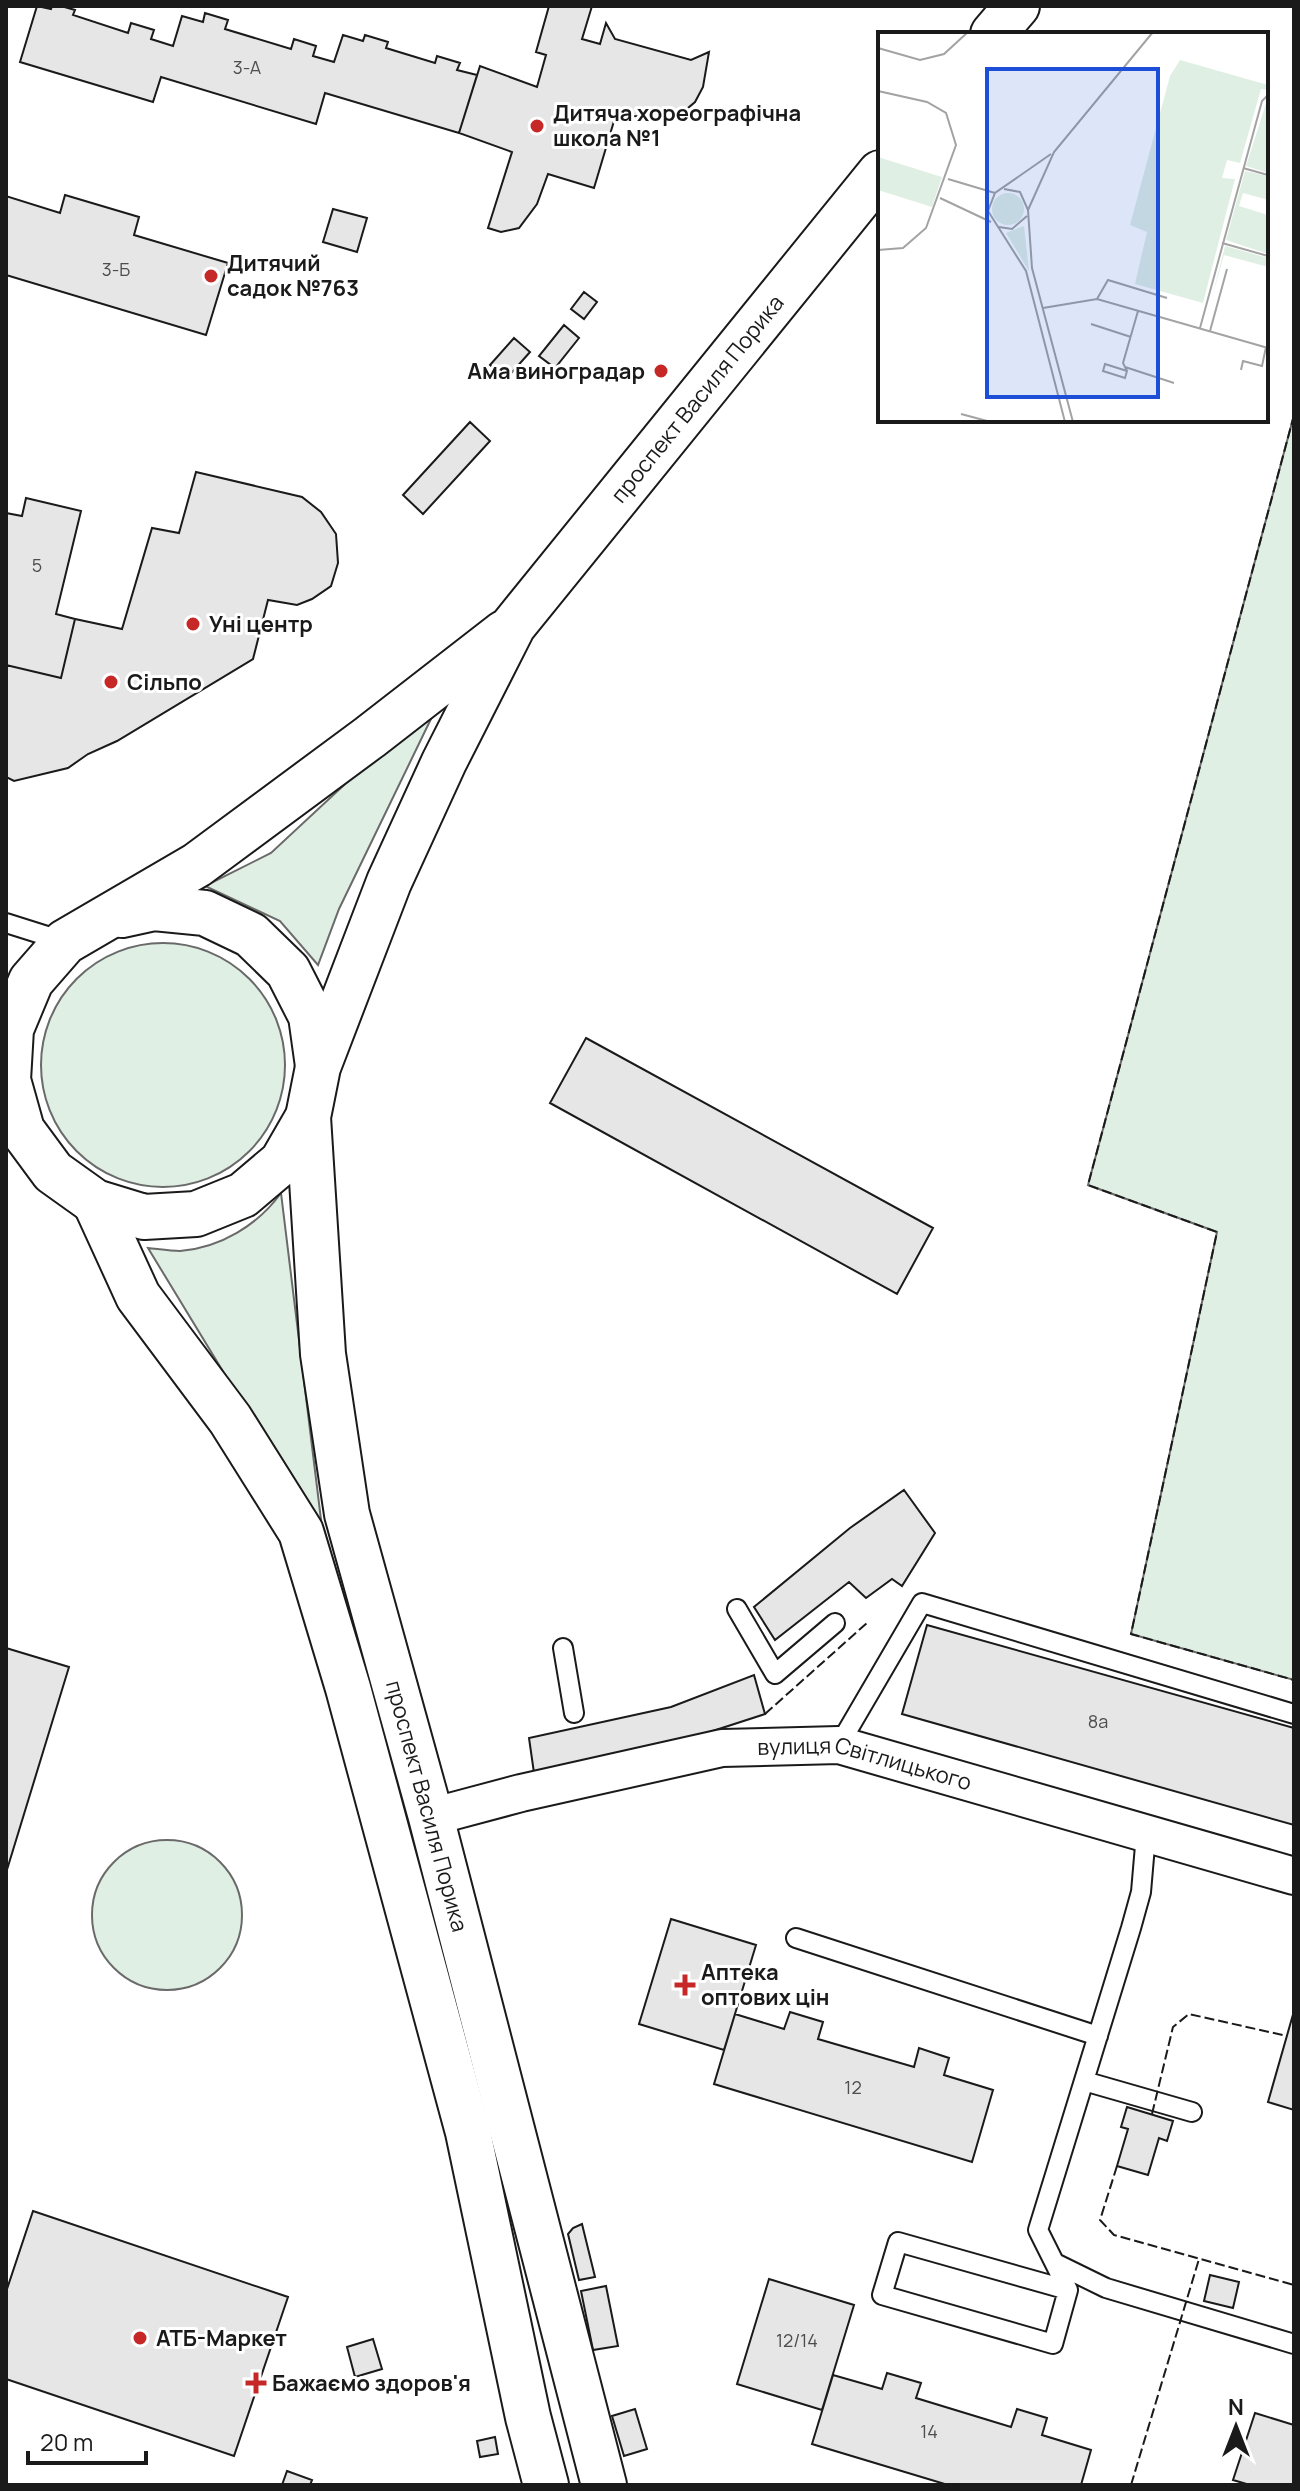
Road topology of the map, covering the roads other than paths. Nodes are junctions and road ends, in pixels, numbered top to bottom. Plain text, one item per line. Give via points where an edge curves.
1 (1017, 6) edge
2 (995, 32) edge
3 (878, 175) edge
4 (513, 626) junction
5 (104, 919) junction
6 (6, 923) edge
7 (65, 942) junction
8 (318, 1067) junction
9 (308, 1117) junction
10 (95, 1202) junction
11 (737, 1609) dead end
12 (835, 1623) dead end
13 (563, 1648) dead end
14 (574, 1713) dead end
15 (1294, 1714) edge
16 (839, 1745) junction
17 (431, 1817) junction
18 (1146, 1834) junction
19 (1294, 1876) edge
20 (796, 1938) dead end
21 (1098, 2036) junction
22 (1084, 2081) junction
23 (1192, 2112) dead end
24 (1055, 2263) junction
25 (1068, 2290) junction
26 (1294, 2344) edge
27 (546, 2485) edge
28 (604, 2485) edge

1 - 2 street
3 - 4 street, проспект Василя Порика
4 - 5 street, проспект Василя Порика via 197,865
4 - 8 street, проспект Василя Порика via 389,882
5 - 7 street, проспект Василя Порика
5 - 8 street, проспект Василя Порика via 154,908 205,913 251,935 288,971 311,1016
6 - 7 lane
7 - 10 street, проспект Василя Порика via 31,981 11,1029 8,1080 35,1162
8 - 9 street, проспект Василя Порика
9 - 10 street, проспект Василя Порика via 282,1162 243,1195 196,1214 144,1217
9 - 17 street, проспект Василя Порика via 323,1354 347,1514
10 - 27 street, проспект Василя Порика via 138,1296 230,1419 301,1532 468,2132
11 - 12 lane via 775,1674
13 - 14 lane
15 - 16 lane via 922,1603
16 - 17 street, вулиця Світлицького via 722,1748
16 - 18 street, вулиця Світлицького
17 - 28 street, проспект Василя Порика
18 - 19 street, вулиця Світлицького
18 - 21 lane via 1141,1892
20 - 21 lane
21 - 22 lane
22 - 23 lane
22 - 24 lane via 1038,2230
24 - 25 lane
24 - 26 lane via 1106,2288
25 - 25 lane via 1053,2344 882,2295 898,2242

